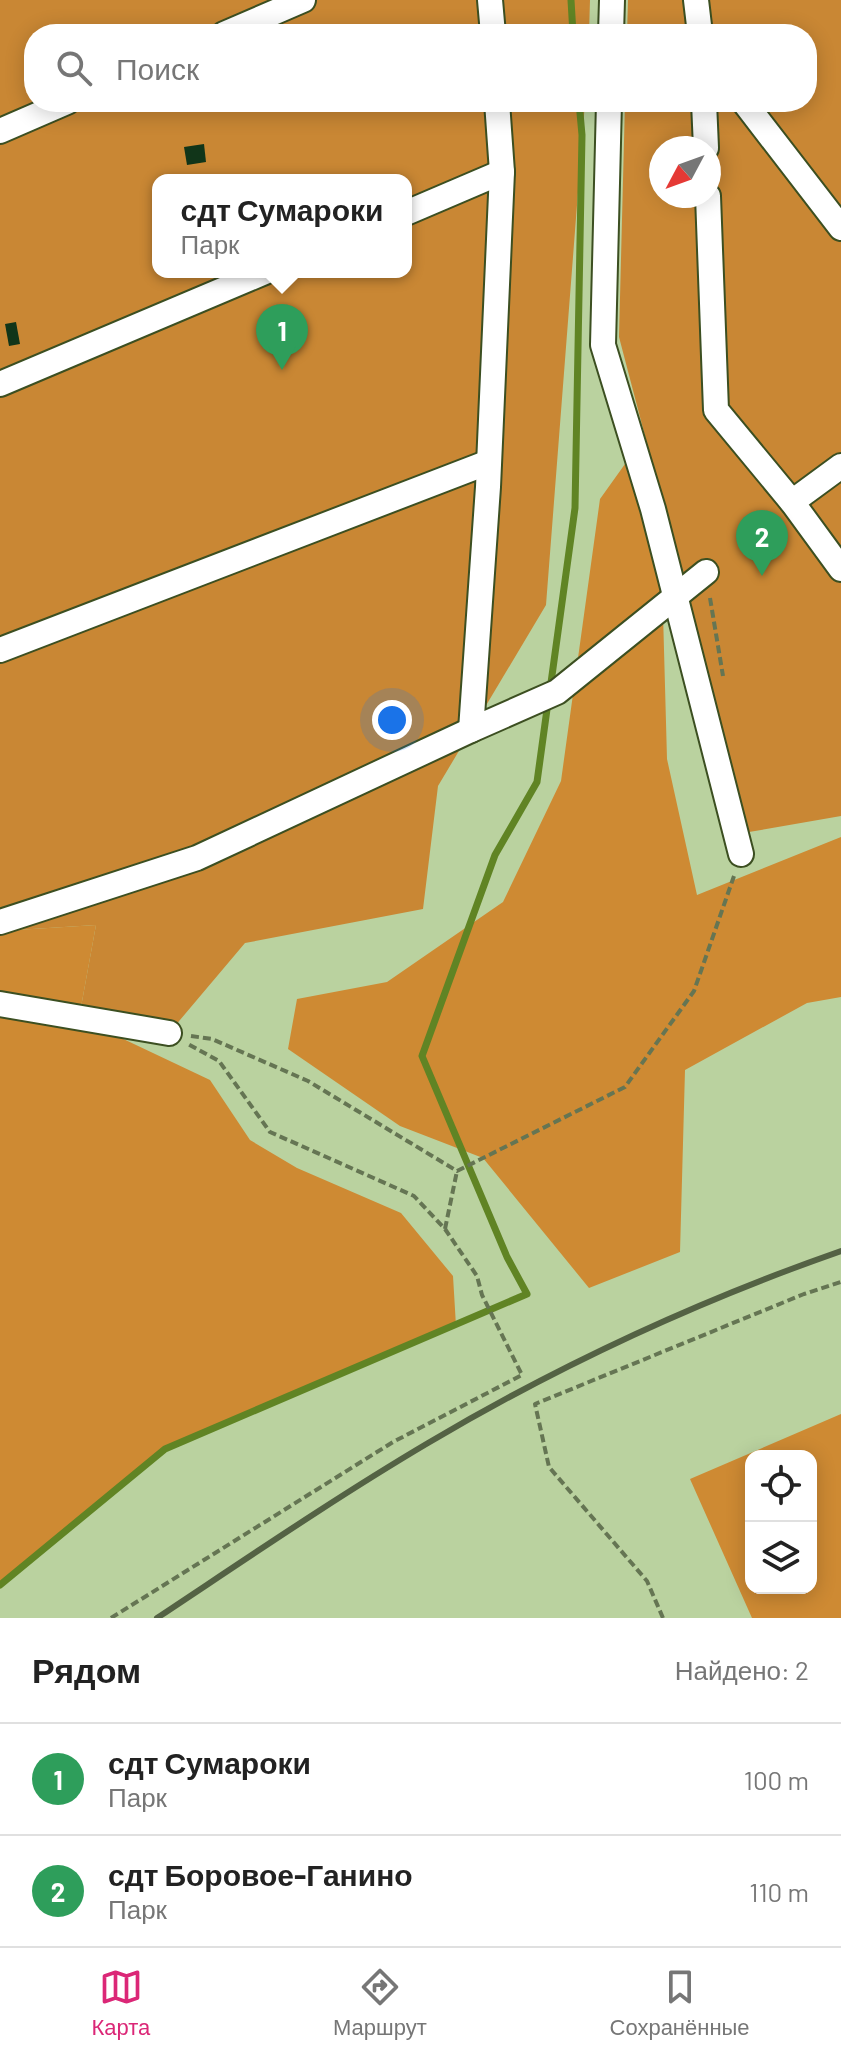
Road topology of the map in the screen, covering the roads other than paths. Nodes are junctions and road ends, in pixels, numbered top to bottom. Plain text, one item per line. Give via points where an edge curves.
1 (303, 0) edge
2 (490, 0) edge
3 (612, 0) edge
4 (696, 0) edge
5 (247, 24) edge
6 (492, 24) edge
7 (611, 24) edge
8 (699, 24) edge
9 (44, 112) edge
10 (498, 112) edge
11 (609, 112) edge
12 (704, 112) edge
13 (752, 112) edge
14 (0, 131) edge
15 (705, 136) edge
16 (502, 172) junction
17 (708, 208) edge
18 (412, 210) edge
19 (841, 228) edge
20 (251, 278) edge
21 (0, 384) edge
22 (489, 462) junction
23 (841, 466) edge
24 (792, 502) junction
25 (841, 569) edge
26 (706, 572) road end
27 (675, 597) junction
28 (0, 650) edge
29 (471, 730) junction
30 (741, 854) road end
31 (0, 922) edge
32 (0, 1004) edge
33 (169, 1033) road end

1 - 5 street
2 - 6 street
3 - 7 street
4 - 8 street
9 - 14 street
10 - 16 street
11 - 27 street via 603,345
12 - 15 street
13 - 19 street
16 - 18 street
16 - 22 street
17 - 24 street via 716,410
20 - 21 street
22 - 28 street
22 - 29 street
23 - 24 street
24 - 25 street
26 - 27 street
27 - 29 street via 557,692
27 - 30 street
29 - 31 street via 197,858
32 - 33 street

